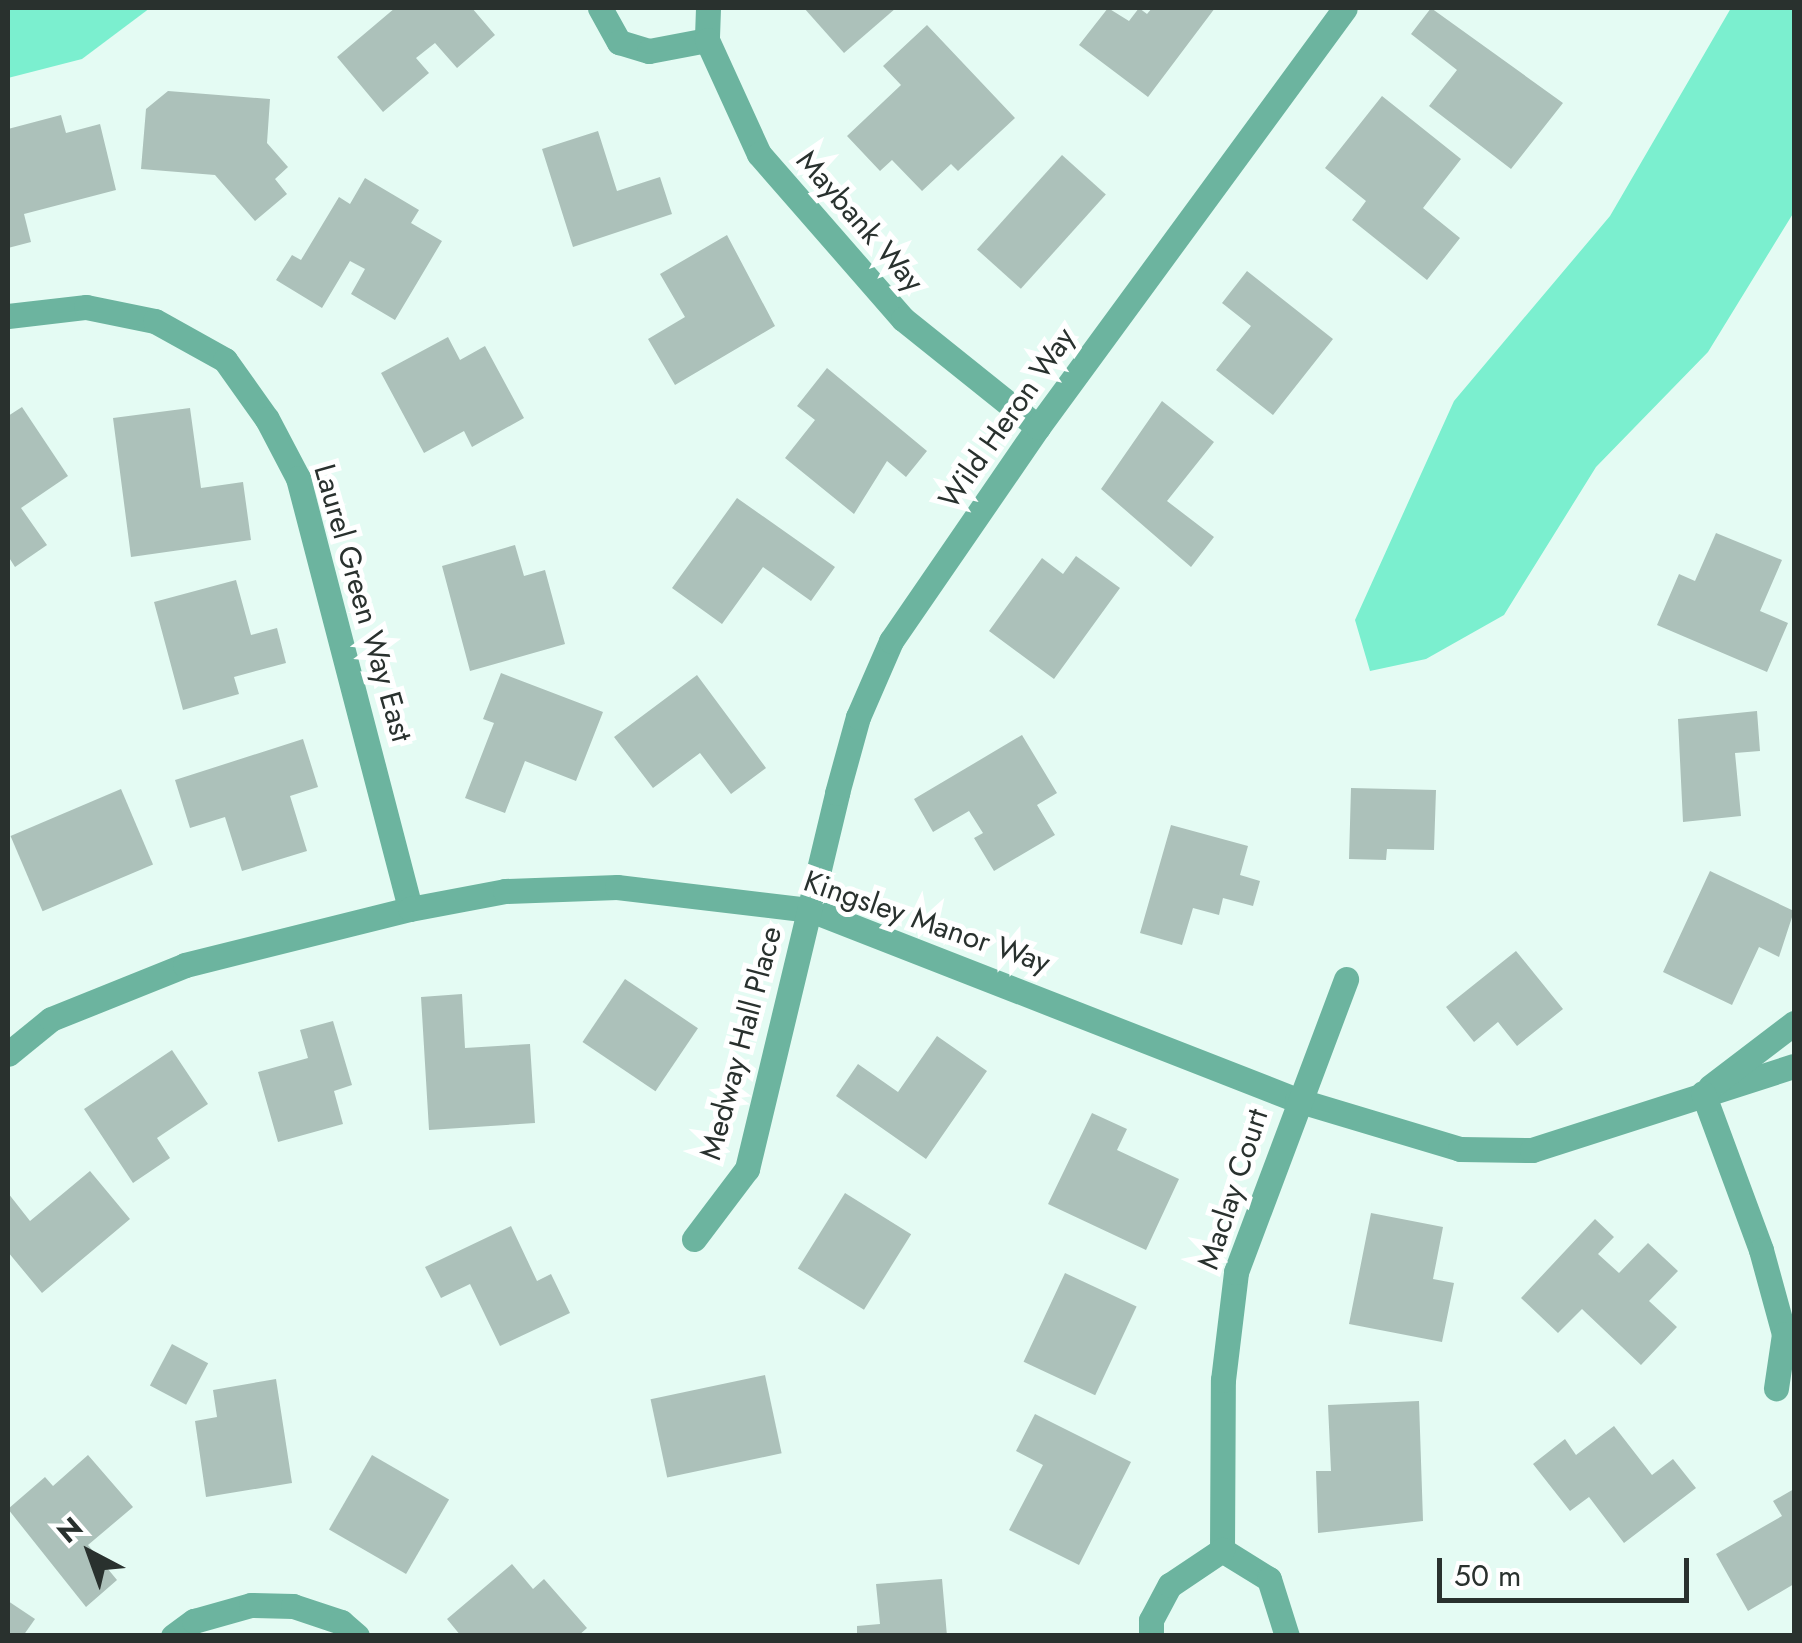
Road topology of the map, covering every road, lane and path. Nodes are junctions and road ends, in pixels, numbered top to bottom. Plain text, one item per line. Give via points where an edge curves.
1 (600, 8) edge
2 (708, 8) edge
3 (1345, 8) edge
4 (707, 40) junction
5 (8, 316) edge
6 (1038, 427) junction
7 (410, 908) junction
8 (811, 910) junction
9 (1346, 979) dead end
10 (1794, 1023) edge
11 (8, 1054) edge
12 (1794, 1066) edge
13 (1702, 1094) junction
14 (1297, 1100) junction
15 (694, 1239) dead end
16 (1776, 1388) dead end
17 (1222, 1550) junction
18 (172, 1636) edge
19 (357, 1636) edge
20 (1152, 1636) edge
21 (1287, 1636) edge

1 - 4 street via 619,42 649,51
2 - 4 street, Maybank Way
3 - 6 street, Wild Heron Way
4 - 6 street, Maybank Way via 760,154 826,233 903,319
5 - 7 street, Laurel Green Way East via 86,306 155,321 225,360 298,478
6 - 8 street, Wild Heron Way via 892,641 858,716
7 - 8 street, Kingsley Manor Way via 505,892 617,887
7 - 11 street, Kingsley Manor Way via 185,965 102,994 51,1019
8 - 14 street, Kingsley Manor Way
8 - 15 street, Medway Hall Place via 746,1169
9 - 14 street, Maclay Court
10 - 13 street, Kingsley Manor Way
12 - 13 street, Kingsley Manor Way
13 - 14 street, Kingsley Manor Way via 1532,1150 1460,1149
13 - 16 street via 1761,1250 1784,1334
14 - 17 street, Maclay Court via 1236,1272 1223,1380
17 - 20 street via 1170,1584 1150,1620
17 - 21 street via 1269,1579
18 - 19 street via 194,1621 251,1604 293,1606 341,1622

